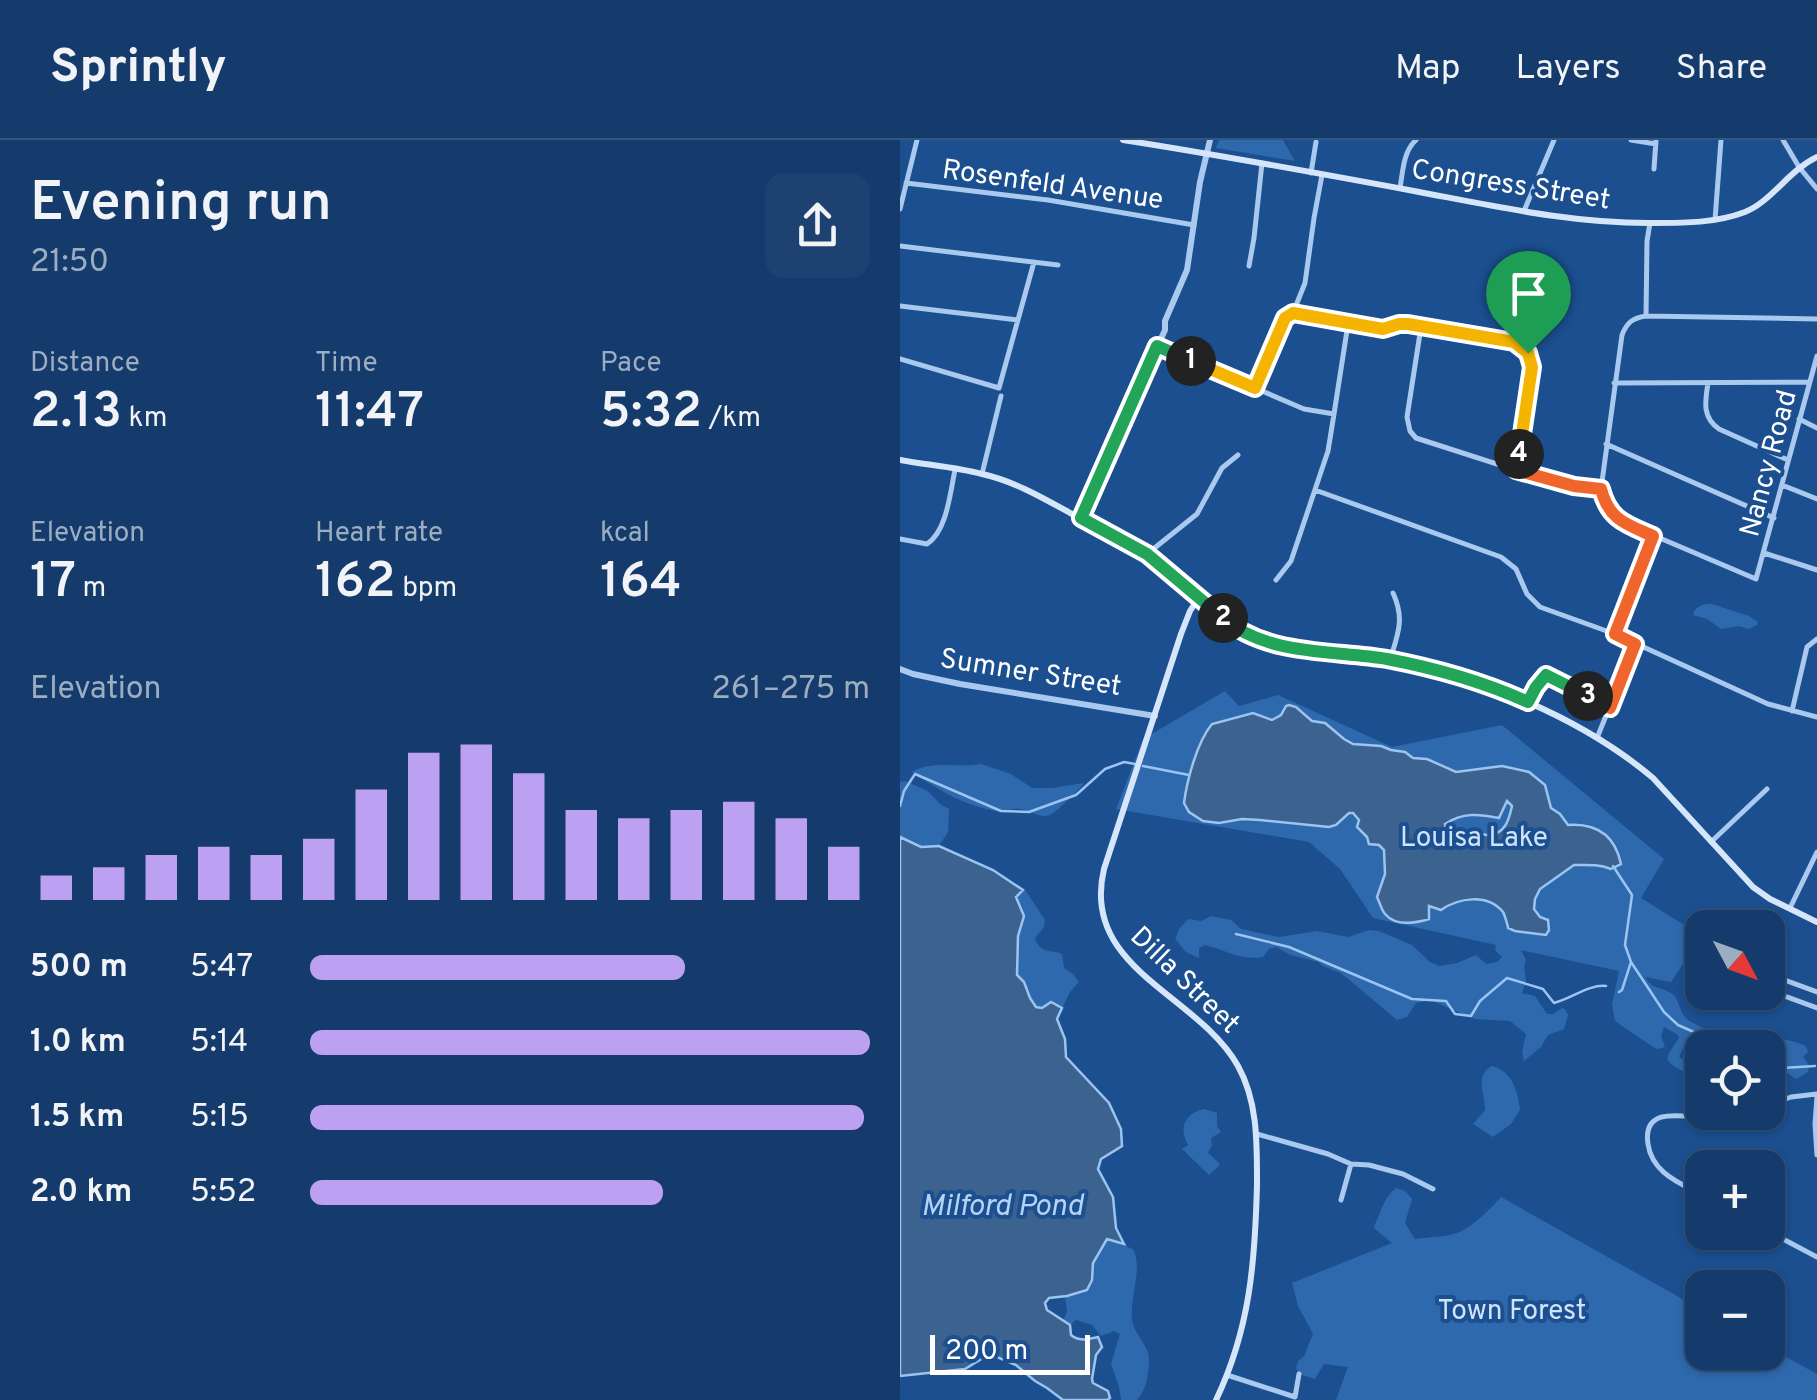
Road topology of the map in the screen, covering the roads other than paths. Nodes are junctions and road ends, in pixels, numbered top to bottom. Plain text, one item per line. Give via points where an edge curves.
1 (917, 140) edge
2 (1123, 140) edge
3 (1210, 140) edge
4 (1416, 140) edge
5 (1554, 140) edge
6 (1631, 140) edge
7 (1721, 140) edge
8 (1783, 140) edge
9 (1316, 142) edge
10 (1656, 142) edge
11 (1206, 154) junction
12 (1817, 158) edge
13 (1262, 163) junction
14 (1799, 168) junction
15 (1654, 169) dead end
16 (1311, 172) junction
17 (1322, 175) junction
18 (906, 183) junction
19 (1400, 188) junction
20 (1817, 189) edge
21 (900, 210) edge
22 (1524, 212) junction
23 (1715, 220) junction
24 (1650, 223) junction
25 (1194, 225) junction
26 (900, 246) edge
27 (1034, 262) junction
28 (1058, 265) dead end
29 (1249, 266) dead end
30 (900, 306) edge
31 (1293, 313) junction
32 (1646, 316) junction
33 (1817, 318) edge
34 (1018, 320) junction
35 (1348, 324) junction
36 (1421, 327) junction
37 (1157, 346) junction
38 (1817, 356) edge
39 (900, 359) edge
40 (1614, 382) junction
41 (1809, 382) junction
42 (1708, 383) junction
43 (1255, 388) junction
44 (1002, 396) dead end
45 (1334, 414) junction
46 (1799, 420) junction
47 (1817, 428) edge
48 (1606, 444) junction
49 (1238, 455) dead end
50 (900, 460) edge
51 (1789, 460) junction
52 (955, 470) junction
53 (1516, 470) junction
54 (982, 474) junction
55 (1782, 485) junction
56 (1601, 489) junction
57 (1316, 490) junction
58 (1817, 499) edge
59 (1081, 518) junction
60 (1774, 518) junction
61 (1653, 536) junction
62 (900, 538) edge
63 (1764, 553) junction
64 (1147, 554) junction
65 (1817, 570) edge
66 (1276, 580) dead end
67 (1393, 593) dead end
68 (1199, 597) junction
69 (1615, 634) junction
70 (1817, 639) edge
71 (1635, 644) junction
72 (1390, 660) junction
73 (900, 668) edge
74 (1528, 702) junction
75 (1610, 708) junction
76 (1792, 712) junction
77 (1155, 716) junction
78 (1817, 717) edge
79 (1596, 738) junction
80 (1767, 789) dead end
81 (1711, 842) junction
82 (1817, 852) edge
83 (1790, 908) junction
84 (1817, 922) edge
85 (1785, 980) edge
86 (1817, 992) edge
87 (1785, 996) edge
88 (1817, 1008) edge
89 (1817, 1096) edge
90 (1785, 1099) edge
91 (1685, 1115) edge
92 (1257, 1134) junction
93 (1817, 1155) edge
94 (1351, 1164) junction
95 (1685, 1185) edge
96 (1434, 1189) dead end
97 (1341, 1200) dead end
98 (1785, 1240) edge
99 (1817, 1257) edge
100 (1300, 1374) dead end
101 (1227, 1376) junction
102 (1216, 1400) edge

1 - 18 street
2 - 11 main road, Congress Street
3 - 11 street
4 - 19 street via 1405,156
5 - 22 street
6 - 10 street
7 - 23 street
8 - 14 street
9 - 16 street
10 - 15 street
11 - 13 main road, Congress Street
11 - 25 street
12 - 14 main road, Congress Street
13 - 16 main road, Congress Street
13 - 29 street
14 - 20 street
14 - 23 main road, Congress Street via 1760,203
16 - 17 main road, Congress Street
17 - 19 main road, Congress Street
17 - 31 street via 1305,284
18 - 21 street
18 - 25 street, Rosenfeld Avenue
19 - 22 main road, Congress Street
22 - 24 main road, Congress Street
23 - 24 main road, Congress Street
24 - 32 street
25 - 37 street via 1187,270
26 - 27 street
27 - 28 street
27 - 34 street
30 - 34 street
31 - 35 street
31 - 43 street
32 - 33 street
32 - 40 street via 1625,327
34 - 39 street via 998,388
35 - 36 street
35 - 45 street
36 - 53 street via 1410,431 1428,443
36 - 53 street via 1514,342 1528,353 1532,367
37 - 43 street
37 - 59 street
38 - 41 street, Nancy Road
40 - 42 street
40 - 48 street
41 - 42 street
41 - 46 street, Nancy Road
42 - 51 street via 1705,412 1711,423
43 - 45 street
44 - 54 street
45 - 57 street
46 - 47 street
46 - 51 street, Nancy Road
48 - 56 street
48 - 60 street
49 - 64 street via 1222,468 1197,514
50 - 52 main road
51 - 55 street, Nancy Road
52 - 54 main road
52 - 62 street via 934,540
53 - 56 street
54 - 59 main road
55 - 58 street
55 - 60 street, Nancy Road
56 - 61 street via 1612,514
57 - 66 street via 1291,561
57 - 69 street via 1501,556 1537,605
59 - 64 main road
60 - 63 street, Nancy Road
61 - 63 street, Nancy Road via 1756,579
61 - 69 street
63 - 65 street
64 - 68 main road
67 - 72 street via 1400,628
68 - 72 main road via 1256,638
68 - 77 main road, Dilla Street
69 - 71 street
70 - 76 street via 1807,647
71 - 75 street
71 - 76 street
72 - 74 main road
73 - 77 street, Sumner Street
74 - 75 street via 1550,675
74 - 79 main road
75 - 79 street
76 - 78 street
77 - 92 main road, Dilla Street via 1102,878 1102,908 1108,932 1132,966 1228,1050 1247,1086
79 - 81 main road via 1654,778
80 - 81 street
81 - 83 main road via 1753,888
82 - 83 street
83 - 84 main road
85 - 86 street
87 - 88 street
89 - 90 street
89 - 93 street
91 - 95 street via 1660,1118 1648,1144 1655,1164
92 - 94 street
92 - 101 main road, Dilla Street via 1254,1266
94 - 96 street via 1404,1174
94 - 97 street
98 - 99 street
100 - 101 street via 1294,1397
101 - 102 main road, Dilla Street

